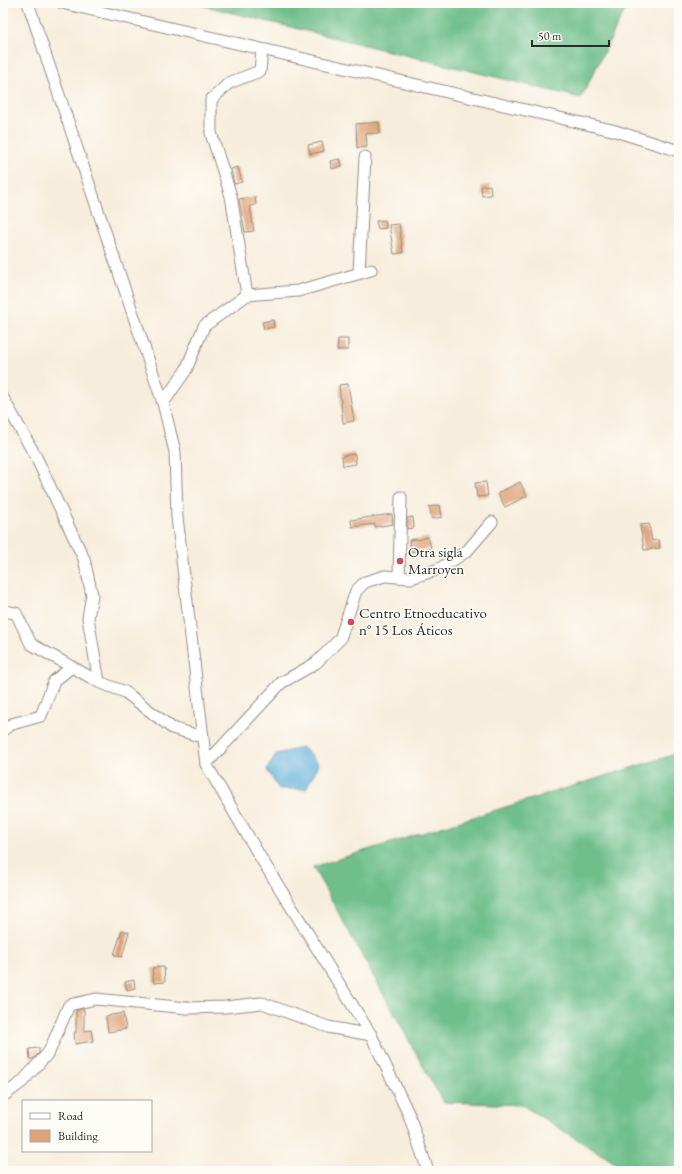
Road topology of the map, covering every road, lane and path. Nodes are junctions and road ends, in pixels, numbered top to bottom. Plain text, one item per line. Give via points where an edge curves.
1 (28, 3) edge
2 (62, 3) edge
3 (262, 50) junction
4 (679, 151) edge
5 (365, 157) dead end
6 (371, 270) dead end
7 (359, 273) junction
8 (247, 295) junction
9 (3, 398) edge
10 (163, 403) junction
11 (400, 497) dead end
12 (492, 522) dead end
13 (399, 577) junction
14 (3, 611) edge
15 (72, 667) junction
16 (99, 682) junction
17 (3, 730) edge
18 (202, 737) junction
19 (206, 764) junction
20 (371, 1035) junction
21 (3, 1096) edge
22 (428, 1171) edge

1 - 10 street
2 - 3 street
3 - 4 street via 612,130
3 - 8 street via 260,71 229,83 210,100 211,133 231,196
5 - 7 street
6 - 7 street
7 - 8 street via 298,291
8 - 10 street via 204,326 186,370
9 - 16 street via 36,457 84,559 92,595 88,618
10 - 18 street via 175,452 177,516
11 - 13 street
12 - 13 street via 467,551 439,569 411,578
13 - 19 street via 385,576 365,582 356,592 340,640 316,663 281,683
14 - 15 street via 16,613 31,644
15 - 16 street
15 - 17 street via 54,681 41,716 12,724
16 - 18 street via 125,692 172,728
18 - 19 street
19 - 20 street via 259,855
20 - 21 street via 328,1027 262,1003 188,1008 96,999 69,1005 49,1052 22,1082
20 - 22 street via 409,1115

